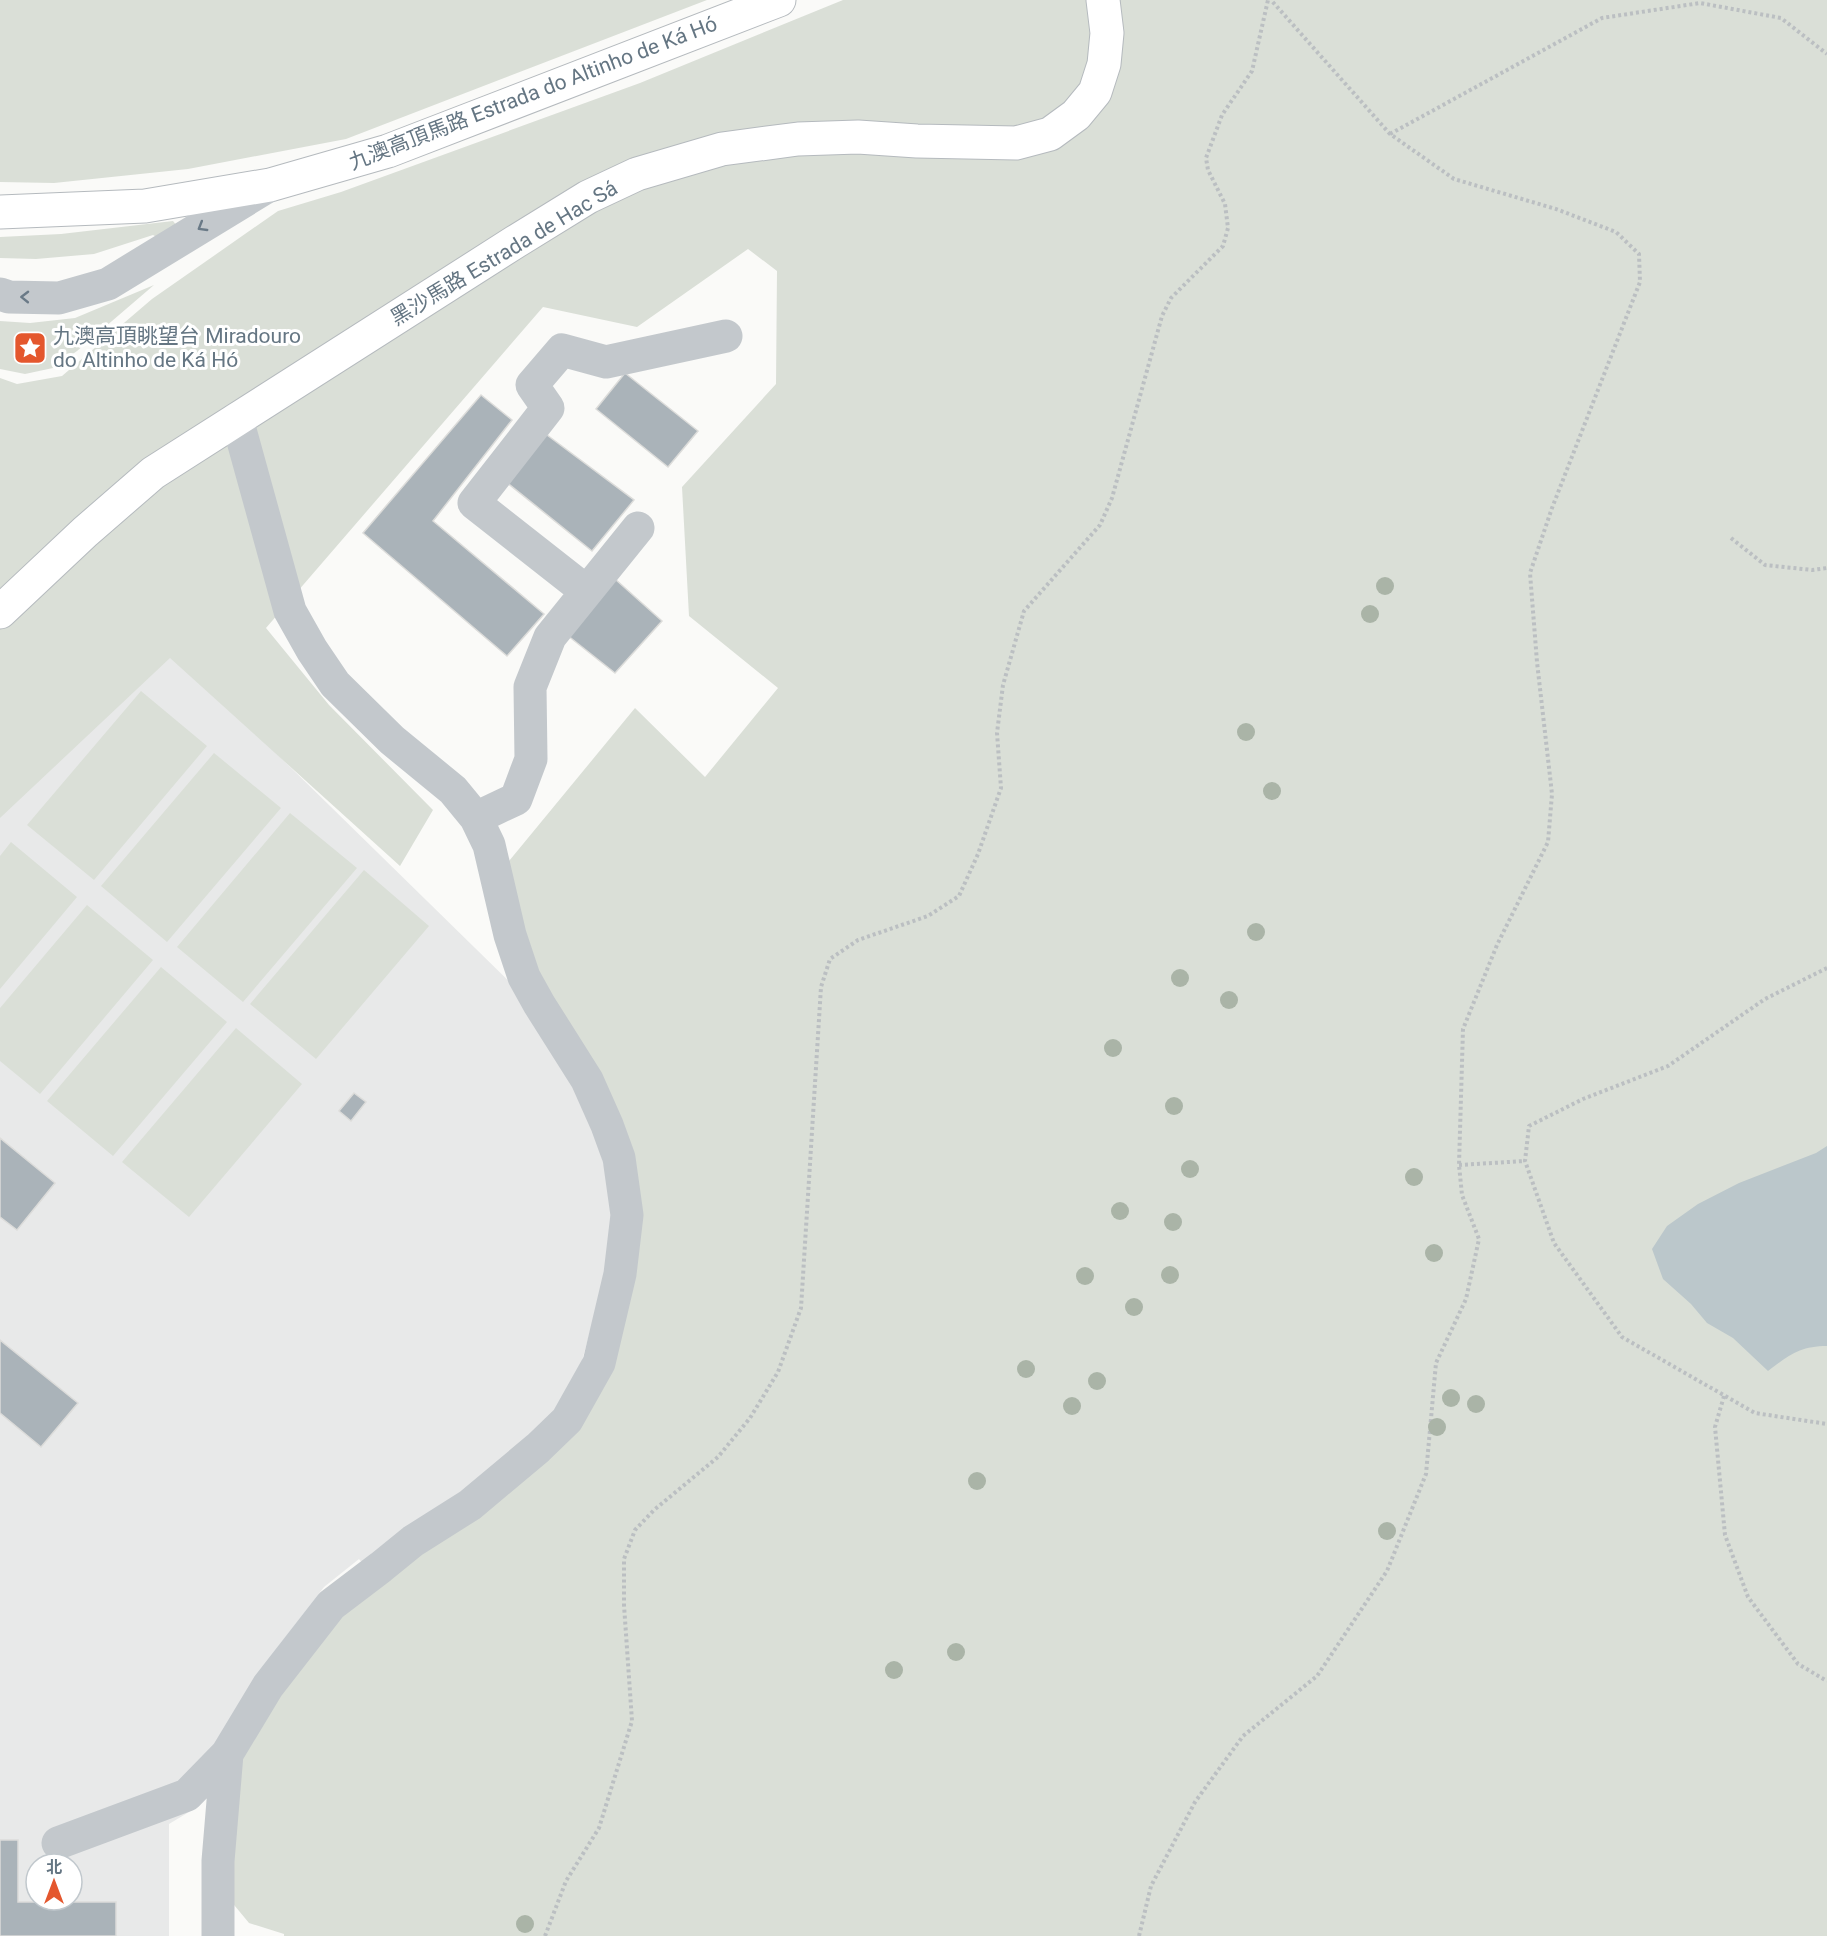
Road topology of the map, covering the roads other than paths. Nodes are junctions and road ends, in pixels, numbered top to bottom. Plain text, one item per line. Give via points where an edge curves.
1 (779, 0) edge
2 (1102, 0) edge
3 (270, 185) junction
4 (0, 212) edge
5 (0, 294) edge
6 (726, 336) dead end
7 (237, 419) junction
8 (638, 528) dead end
9 (586, 591) junction
10 (0, 612) edge
11 (476, 818) junction
12 (227, 1754) junction
13 (58, 1843) dead end
14 (218, 1936) edge

1 - 3 main road, 九澳高頂馬路 Estrada do Altinho de Ká Hó via 388,151
2 - 7 main road, 黑沙馬路 Estrada de Hac Sá via 1107,33 1104,64 1095,92 1076,115 1050,134 1016,143 798,139 722,149 637,174 588,197
3 - 4 main road, 九澳高頂馬路 Estrada do Altinho de Ká Hó via 145,206
3 -> 5 street via 108,284 59,298
6 - 9 street via 606,362 562,350 532,386 548,408 474,503
7 - 10 main road, 黑沙馬路 Estrada de Hac Sá via 153,473
7 - 11 street via 291,611 312,650 335,684 392,740 453,790
8 - 9 street
9 - 11 street via 550,637 530,687 531,759 516,799
11 - 12 street via 489,845 524,977 587,1080 619,1158 627,1215 620,1274 599,1363 567,1420 538,1448 470,1504 413,1541 331,1605 268,1686
12 - 13 street via 187,1796
12 - 14 street via 218,1861

